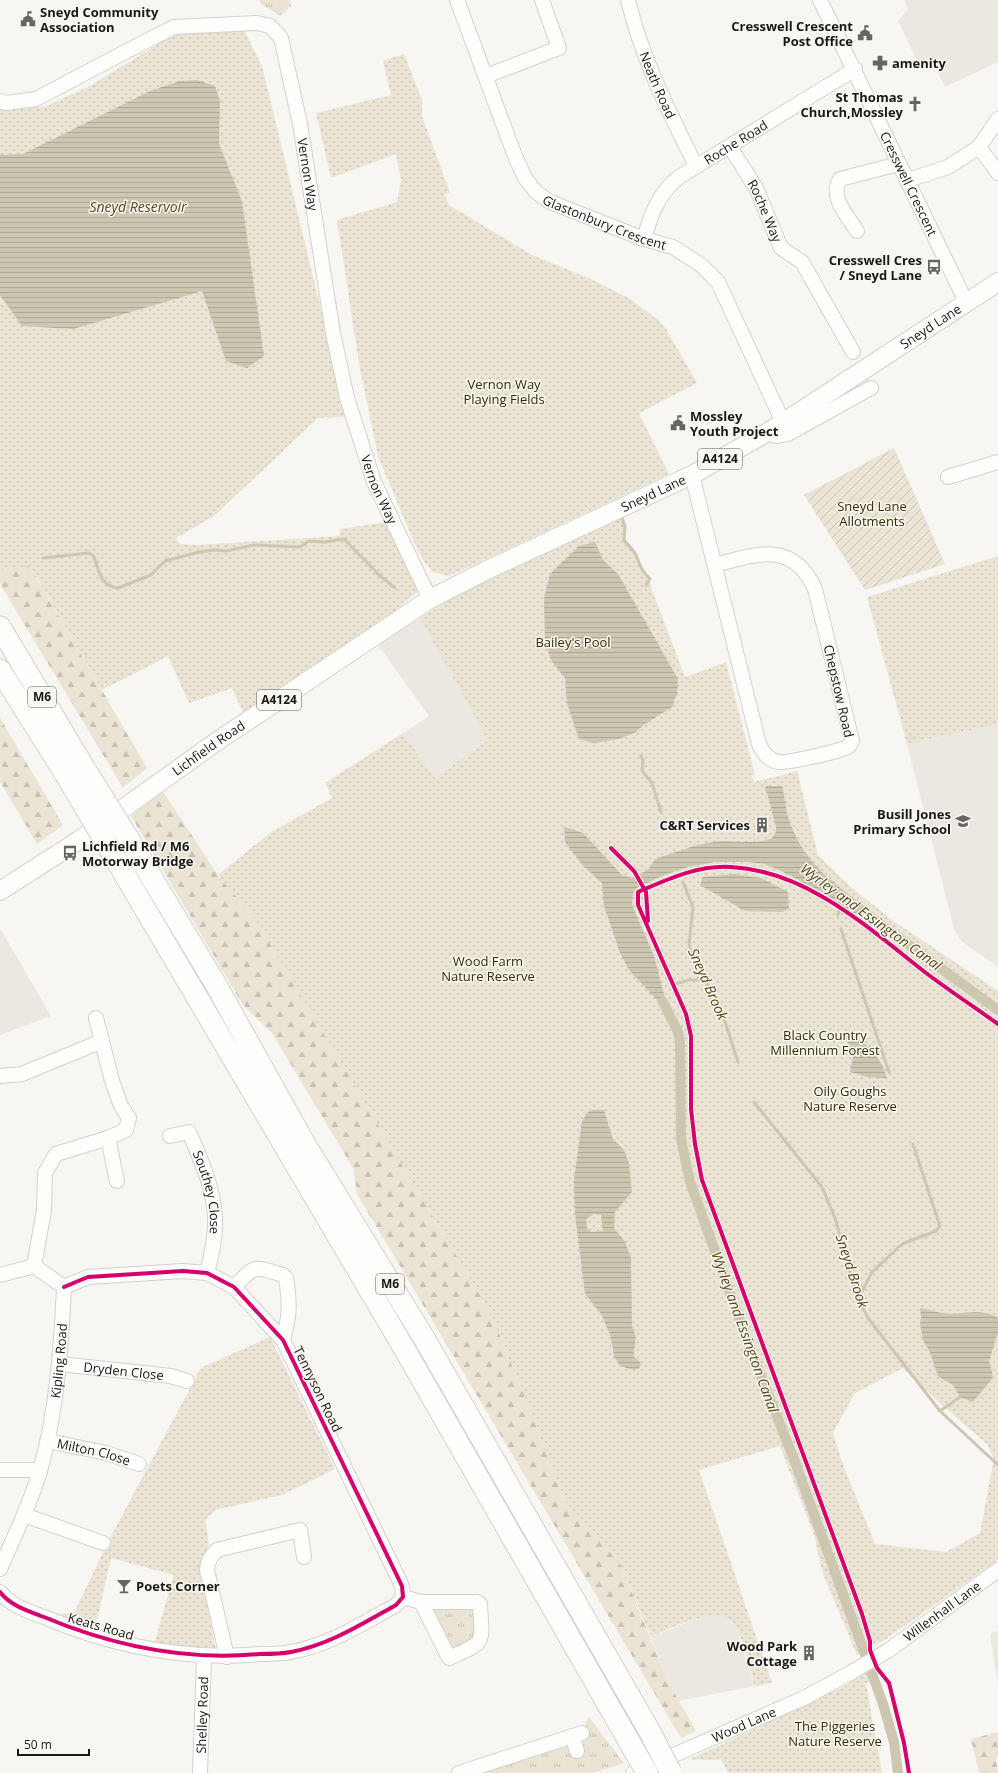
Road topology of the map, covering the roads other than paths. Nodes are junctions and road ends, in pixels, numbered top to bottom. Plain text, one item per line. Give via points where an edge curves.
1 (457, 0) edge
2 (542, 0) edge
3 (628, 0) edge
4 (820, 0) edge
5 (855, 69) junction
6 (486, 76) junction
7 (0, 101) edge
8 (998, 119) edge
9 (730, 147) junction
10 (979, 147) junction
11 (899, 164) junction
12 (696, 166) junction
13 (998, 173) edge
14 (908, 180) junction
15 (857, 231) dead end
16 (644, 239) junction
17 (998, 282) edge
18 (966, 302) junction
19 (853, 352) dead end
20 (871, 388) dead end
21 (783, 422) junction
22 (768, 432) junction
23 (998, 462) edge
24 (692, 475) junction
25 (948, 477) dead end
26 (715, 565) junction
27 (424, 603) junction
28 (0, 627) edge
29 (0, 670) edge
30 (74, 770) junction
31 (0, 891) edge
32 (96, 1018) dead end
33 (102, 1041) junction
34 (0, 1076) edge
35 (170, 1136) dead end
36 (108, 1138) junction
37 (117, 1182) dead end
38 (34, 1266) junction
39 (206, 1273) junction
40 (0, 1275) edge
41 (64, 1287) junction
42 (234, 1288) junction
43 (283, 1340) junction
44 (60, 1364) junction
45 (187, 1381) dead end
46 (48, 1441) junction
47 (139, 1464) dead end
48 (0, 1470) edge
49 (40, 1470) junction
50 (24, 1515) junction
51 (102, 1542) dead end
52 (304, 1557) dead end
53 (0, 1569) edge
54 (998, 1570) edge
55 (0, 1592) edge
56 (399, 1601) junction
57 (421, 1602) junction
58 (204, 1657) junction
59 (227, 1657) junction
60 (852, 1672) joint
61 (577, 1751) dead end
62 (200, 1773) edge
63 (459, 1773) edge
64 (633, 1773) edge
65 (648, 1773) edge
66 (671, 1773) edge

1 - 6 street, Glastonbury Crescent
2 - 6 street via 559,48
3 - 12 street, Neath Road via 647,64
4 - 5 street, Cresswell Crescent
5 - 9 street, Roche Road
5 - 11 street, Cresswell Crescent
6 - 16 street, Glastonbury Crescent via 515,156 525,178 536,192 550,202
7 - 27 street, Vernon Way via 6,103 36,99 174,27 257,22 270,26 277,32 281,38 300,124 333,333 347,398 374,482
8 - 10 street
9 - 12 street, Roche Road
9 - 19 street, Roche Way via 756,188 781,248 802,262
10 - 13 street
10 - 14 street via 948,167
11 - 14 street, Cresswell Crescent
11 - 15 street via 840,179 835,186 835,196
12 - 16 street, Roche Road via 668,185 653,209
14 - 18 street, Cresswell Crescent
16 - 21 street, Glastonbury Crescent via 673,247 701,265 718,282
17 - 18 main road, Sneyd Lane / A4124
18 - 21 main road, Sneyd Lane / A4124
20 - 22 street via 788,434 776,436
21 - 22 main road, Sneyd Lane / A4124
22 - 24 main road, Sneyd Lane / A4124
23 - 25 street
24 - 26 street, Chepstow Road
24 - 27 main road, Sneyd Lane / A4124 via 487,570
26 - 26 street, Chepstow Road via 762,752 771,760 779,762 797,760 848,746 852,741 815,589 806,572 792,560 768,553 754,554
27 - 31 main road, Lichfield Road / A4124 via 213,744 78,841
28 - 30 highway, M6
29 - 30 highway, M6
30 - 65 highway, M6, bridge via 112,853 405,1350
30 - 66 highway, M6, bridge via 128,838 215,983 306,1146 424,1338
32 - 33 street
33 - 34 street via 22,1074
33 - 36 street via 119,1100 129,1118 126,1130
35 - 39 street, Southey Close via 189,1132 204,1170 213,1204 213,1246
36 - 37 street
36 - 38 street via 60,1152 50,1162 45,1173 44,1210
38 - 40 street
38 - 41 street
39 - 41 street, Tennyson Road via 184,1271 88,1277
39 - 42 street, Tennyson Road
41 - 44 street, Kipling Road
42 - 43 street, Tennyson Road
42 - 43 street, Tennyson Road via 252,1269 258,1268 286,1278 290,1303
43 - 56 street, Tennyson Road via 402,1586
44 - 45 street, Dryden Close via 171,1376
44 - 46 street, Kipling Road
46 - 47 street, Milton Close via 106,1453
46 - 49 street, Kipling Road
48 - 49 street
49 - 50 street
50 - 51 street
50 - 53 street
52 - 59 street via 300,1530 217,1550 211,1556 206,1570
54 - 60 street, Willenhall Lane via 886,1651
55 - 58 street, Keats Road via 14,1605 88,1634 146,1648
56 - 57 street
56 - 59 street, Keats Road via 330,1641 291,1652
57 - 57 street via 477,1602 480,1604 482,1638 477,1645 449,1658
58 - 59 street, Keats Road
58 - 62 street, Shelley Road
60 - 64 street, Wood Lane via 804,1698
61 - 63 street via 577,1735

